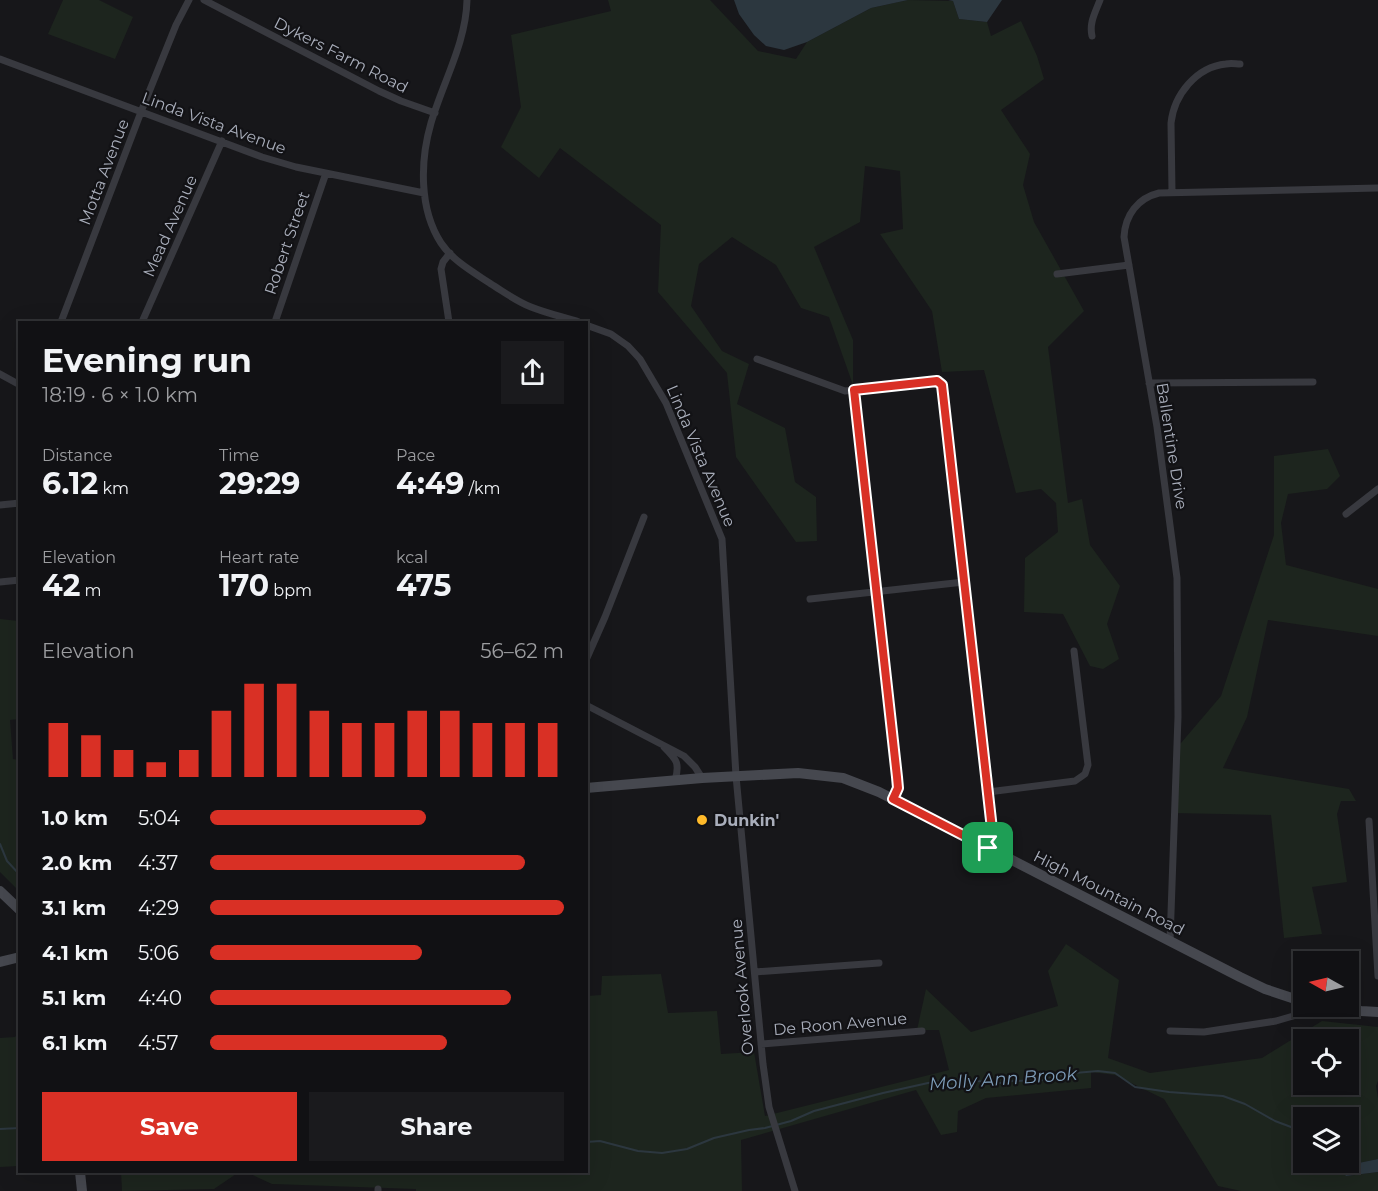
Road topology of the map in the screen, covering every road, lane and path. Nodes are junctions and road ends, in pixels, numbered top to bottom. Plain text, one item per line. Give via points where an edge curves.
1 (189, 0) edge
2 (204, 0) edge
3 (467, 0) edge
4 (1100, 0) edge
5 (1092, 36) dead end
6 (0, 59) edge
7 (1240, 64) dead end
8 (141, 112) junction
9 (435, 113) junction
10 (222, 141) junction
11 (326, 173) junction
12 (1378, 188) edge
13 (1172, 192) junction
14 (424, 193) junction
15 (450, 253) junction
16 (1129, 265) junction
17 (1057, 274) dead end
18 (61, 321) edge
19 (142, 321) edge
20 (275, 321) edge
21 (449, 321) edge
22 (576, 321) edge
23 (588, 326) edge
24 (757, 359) dead end
25 (0, 374) edge
26 (1313, 382) dead end
27 (1149, 383) junction
28 (18, 384) edge
29 (854, 390) junction
30 (1378, 489) edge
31 (18, 503) edge
32 (0, 505) edge
33 (1346, 514) dead end
34 (644, 517) dead end
35 (18, 580) edge
36 (0, 582) edge
37 (964, 582) junction
38 (877, 592) junction
39 (810, 599) dead end
40 (1074, 651) dead end
41 (588, 655) edge
42 (588, 706) edge
43 (660, 743) junction
44 (736, 776) junction
45 (702, 778) junction
46 (675, 781) junction
47 (588, 788) edge
48 (988, 792) junction
49 (893, 799) junction
50 (1369, 821) dead end
51 (988, 848) junction
52 (0, 891) edge
53 (18, 908) edge
54 (1170, 941) junction
55 (18, 958) edge
56 (0, 962) edge
57 (879, 963) dead end
58 (754, 972) junction
59 (1378, 976) edge
60 (1293, 1000) edge
61 (1359, 1011) edge
62 (1378, 1012) edge
63 (1293, 1016) edge
64 (1170, 1030) dead end
65 (922, 1031) dead end
66 (761, 1044) junction
67 (80, 1173) edge
68 (82, 1191) edge
69 (795, 1191) edge

1 - 8 street, Motta Avenue
2 - 9 street, Dykers Farm Road via 379,91
3 - 9 street via 459,46
4 - 5 street via 1092,20
6 - 8 street, Linda Vista Avenue
7 - 13 street via 1207,69 1177,100 1171,123
8 - 10 street, Linda Vista Avenue
8 - 18 street, Motta Avenue
9 - 14 street via 424,158
10 - 11 street, Linda Vista Avenue via 262,157
10 - 19 street, Mead Avenue
11 - 14 street, Linda Vista Avenue
11 - 20 street, Robert Street
12 - 13 street, Ballentine Drive
13 - 16 street, Ballentine Drive via 1149,196 1129,215 1124,237
14 - 15 street via 431,224
15 - 21 street via 441,269
15 - 22 street via 517,300
16 - 17 street
16 - 27 street, Ballentine Drive
23 - 44 street, Linda Vista Avenue via 611,334 640,358 666,403 719,529
24 - 29 street via 845,391
25 - 28 street
26 - 27 street
27 - 54 street, Ballentine Drive via 1178,597
29 - 37 street via 937,381 942,385
29 - 38 street
30 - 33 street
31 - 32 street
34 - 41 street
35 - 36 street
37 - 38 street
37 - 48 street
38 - 39 street
38 - 49 street via 898,788
40 - 48 street via 1088,765 1085,774 1075,781
42 - 43 street
43 - 45 street via 684,756
43 - 46 street via 677,762
44 - 45 street, High Mountain Road
44 - 49 street, High Mountain Road via 798,773 843,778
44 - 58 street, Overlook Avenue
45 - 46 street, High Mountain Road
46 - 47 street, High Mountain Road
48 - 51 street via 993,838
49 - 51 street, High Mountain Road
50 - 59 street
51 - 54 street, High Mountain Road
52 - 53 street
54 - 60 street, High Mountain Road
55 - 56 street
57 - 58 street
58 - 66 street, Overlook Avenue
61 - 62 street
63 - 64 street via 1204,1032
65 - 66 street, De Roon Avenue
66 - 69 street, Overlook Avenue via 769,1107
67 - 68 street

